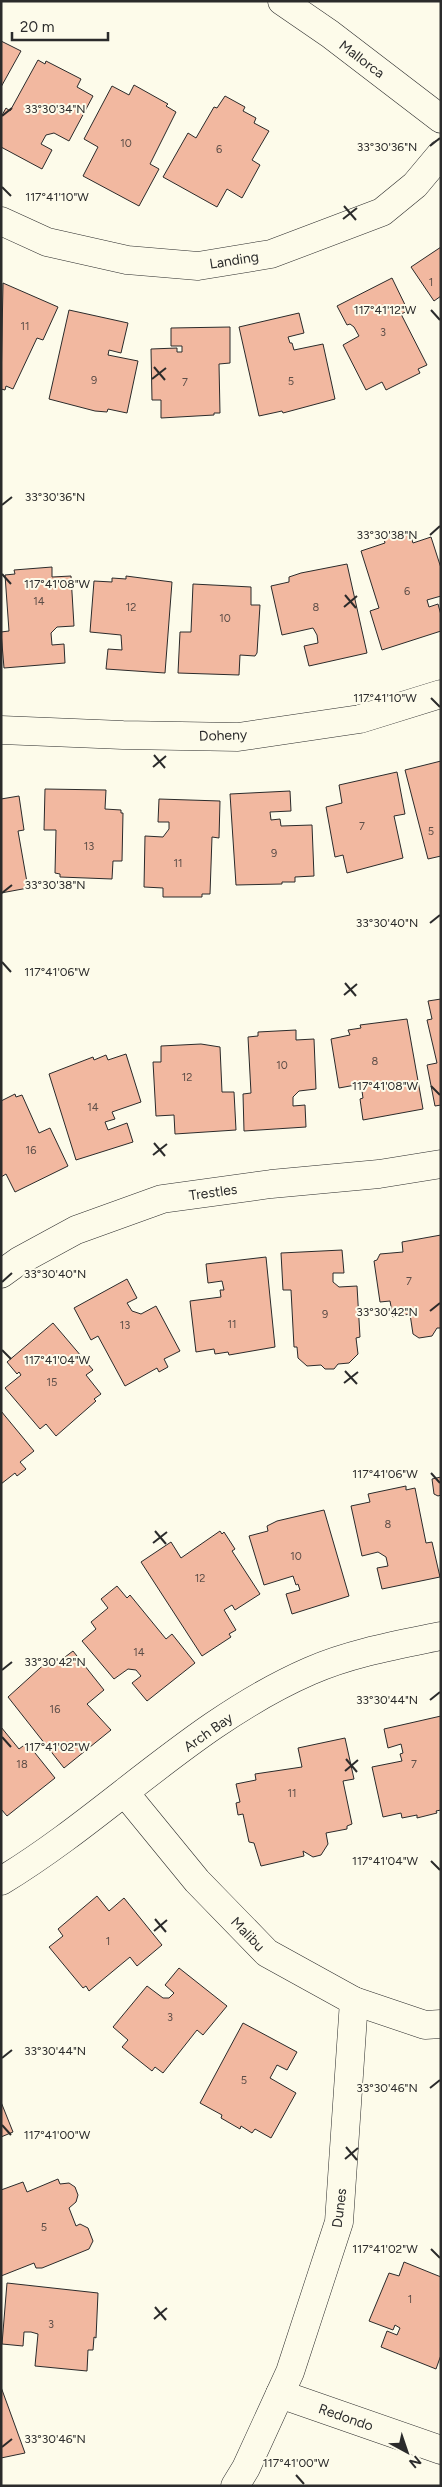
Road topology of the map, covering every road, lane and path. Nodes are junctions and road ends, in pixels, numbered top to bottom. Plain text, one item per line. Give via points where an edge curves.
1 (282, 1) edge
2 (441, 119) edge
3 (441, 154) edge
4 (1, 221) edge
5 (441, 694) edge
6 (1, 730) edge
7 (441, 1164) edge
8 (1, 1274) edge
9 (441, 1636) edge
10 (125, 1793) junction
11 (1, 1882) edge
12 (354, 2001) junction
13 (441, 2024) edge
14 (280, 2394) junction
15 (441, 2450) edge
16 (235, 2486) edge

1 - 2 street, Mallorca
3 - 4 street, Landing via 415,185 382,212 271,254 198,266 127,260 47,242
5 - 6 street, Doheny via 360,719 238,737
7 - 8 street, Trestles via 162,1199 76,1230 18,1261
9 - 10 street, Arch Bay via 384,1647 310,1670 258,1697
10 - 11 street, Arch Bay via 38,1859
10 - 12 street, Malibu via 197,1881 267,1954
12 - 13 street, Malibu via 425,2025
12 - 14 street, Dunes via 340,2222
14 - 15 street, Redondo
14 - 16 street, Dunes

